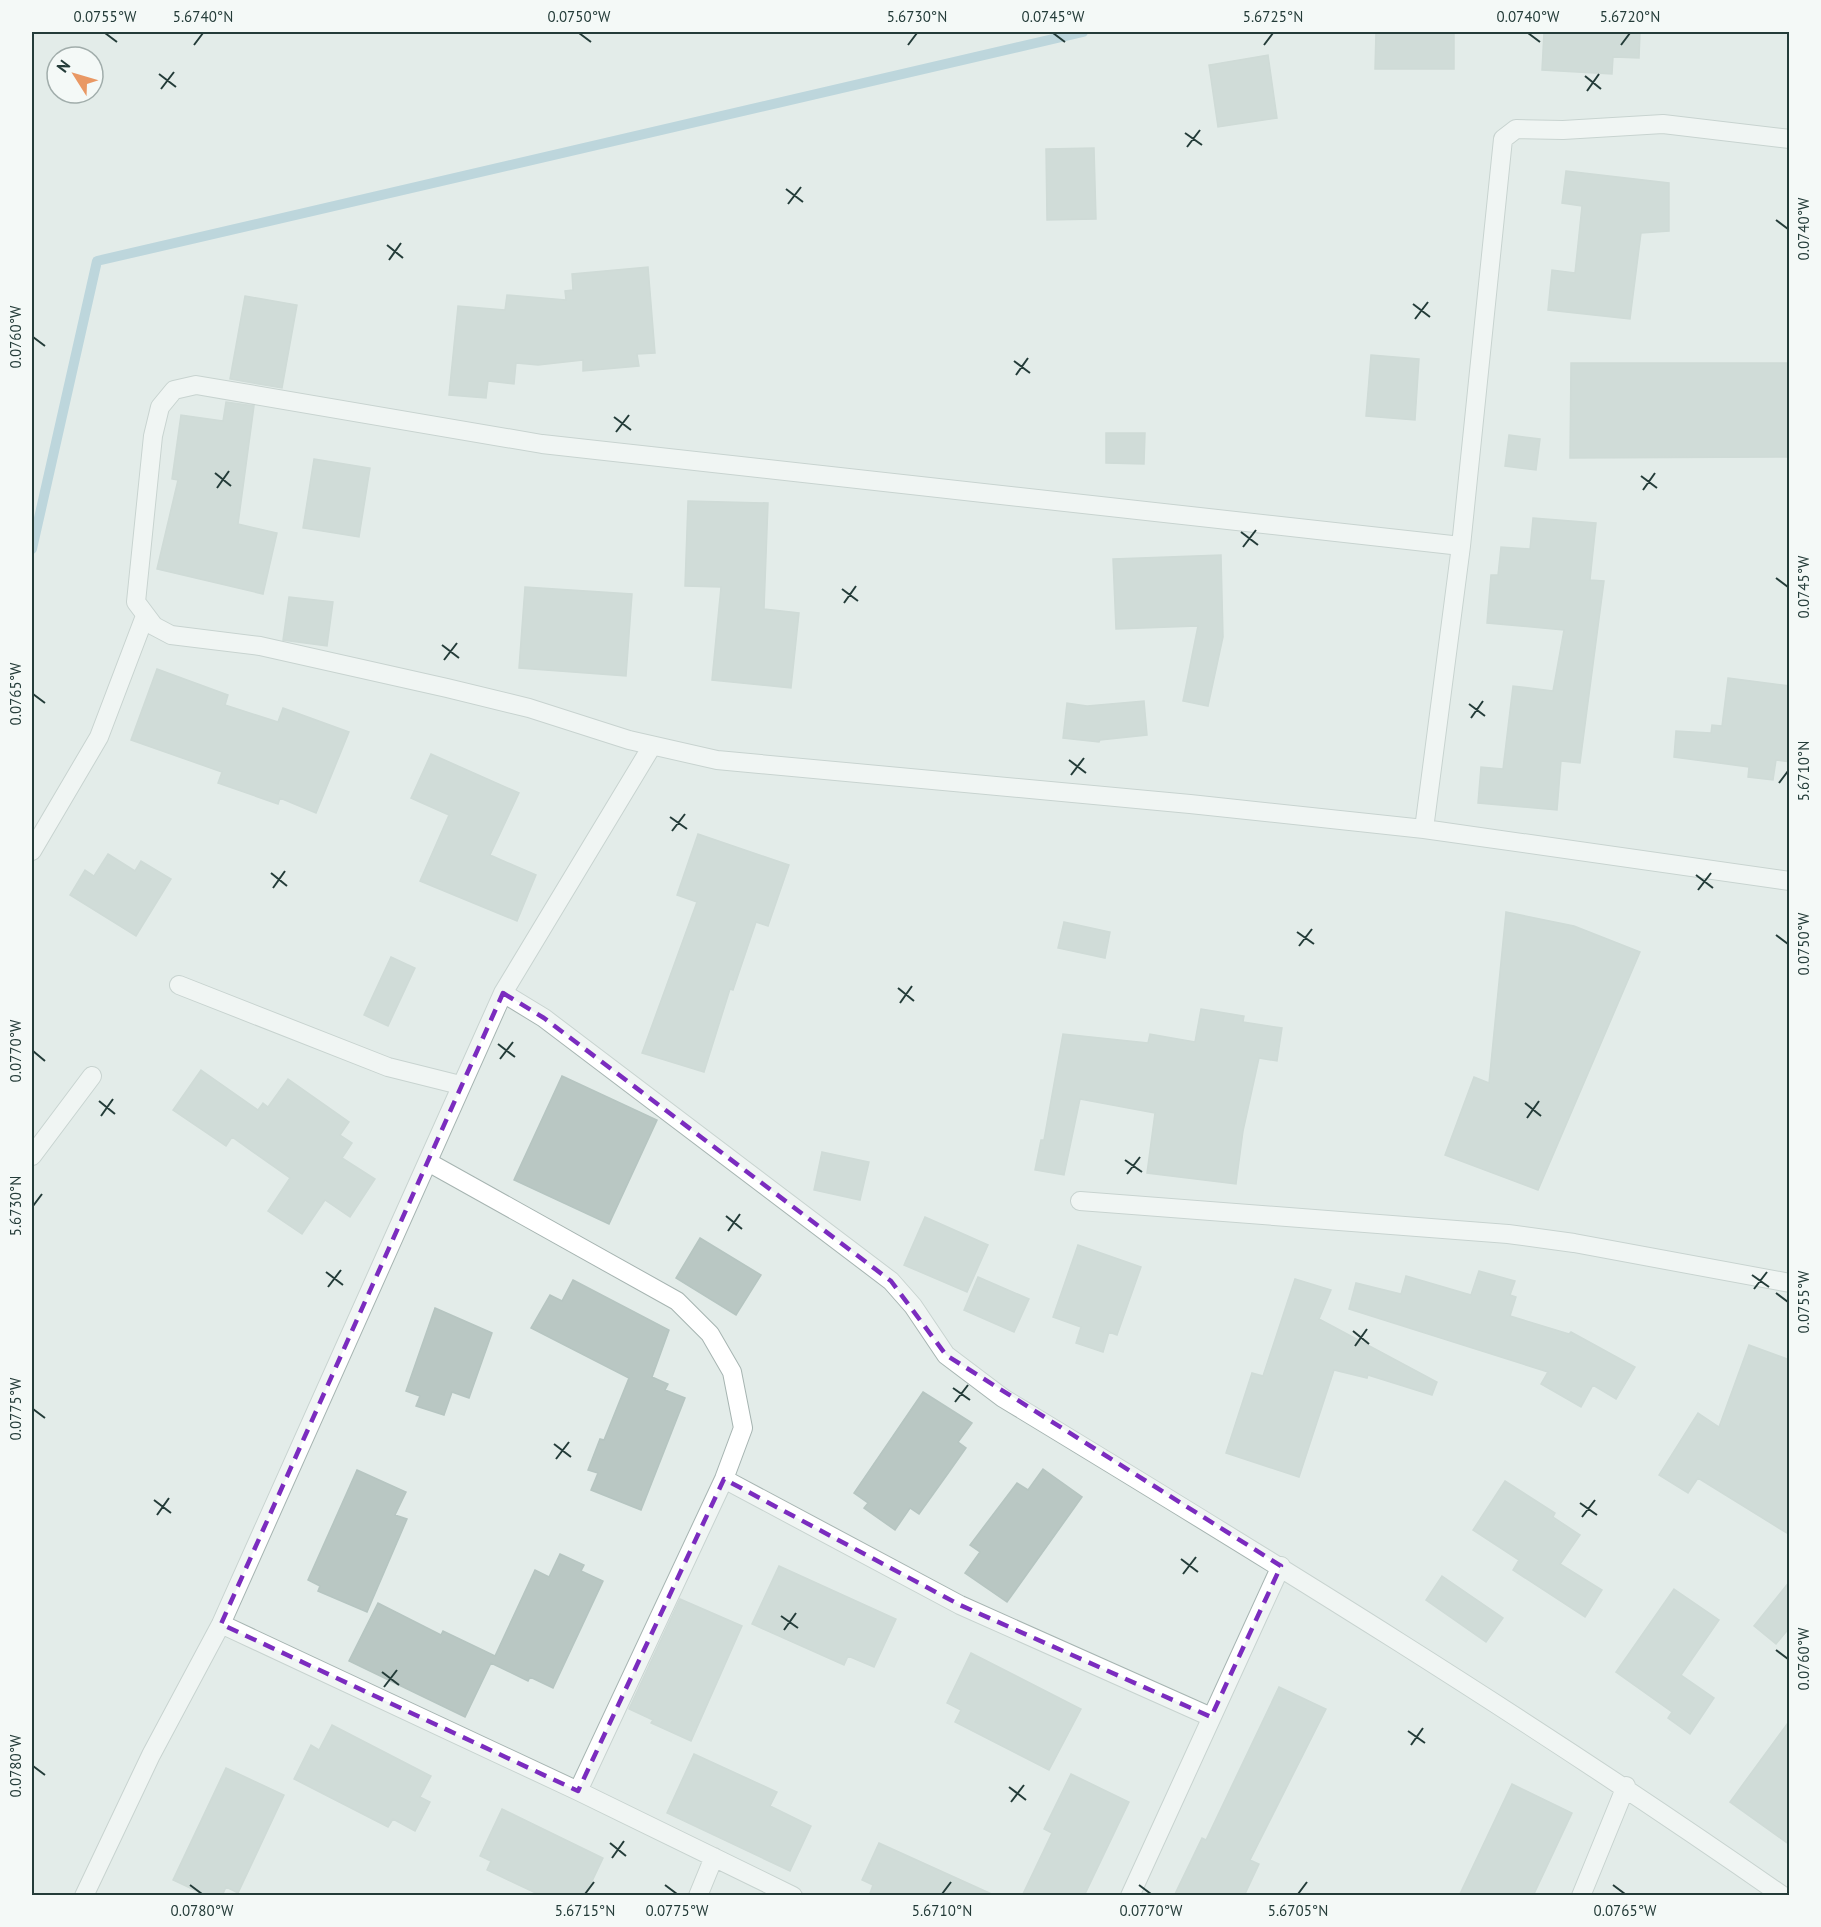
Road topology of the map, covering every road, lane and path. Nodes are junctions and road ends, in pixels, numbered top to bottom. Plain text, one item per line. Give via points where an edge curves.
1 (1790, 139) edge
2 (1461, 546) junction
3 (145, 616) junction
4 (652, 746) junction
5 (1424, 829) junction
6 (32, 850) edge
7 (1790, 881) edge
8 (179, 985) dead end
9 (503, 993) junction
10 (92, 1076) dead end
11 (460, 1085) junction
12 (32, 1156) edge
13 (428, 1162) junction
14 (1080, 1202) dead end
15 (1790, 1283) edge
16 (724, 1479) junction
17 (1281, 1566) junction
18 (221, 1624) junction
19 (1211, 1717) junction
20 (1626, 1786) junction
21 (578, 1791) junction
22 (714, 1857) junction
23 (84, 1896) edge
24 (698, 1896) edge
25 (793, 1896) edge
26 (1130, 1896) edge
27 (1581, 1896) edge
28 (1783, 1896) edge

1 - 2 street via 1663,124 1516,129 1503,139
2 - 3 street via 542,444 196,385 174,390 160,407 153,436 136,582 136,602
2 - 5 street
3 - 4 street via 171,635 260,646 435,685 530,708
3 - 6 street via 99,737
4 - 5 street via 750,764
4 - 9 street
5 - 7 street
8 - 11 street via 388,1067
9 - 11 street
9 - 17 street via 544,1018 891,1281 946,1355 963,1370
10 - 12 street
11 - 13 street
13 - 16 street via 677,1301 710,1334 732,1372 743,1428
13 - 18 street
14 - 15 street via 1508,1234
16 - 19 street via 960,1605
16 - 21 street
17 - 19 street
17 - 20 street
18 - 21 street
18 - 23 street via 151,1755
19 - 26 street
20 - 27 street
20 - 28 street
21 - 22 street
22 - 24 street
22 - 25 street

